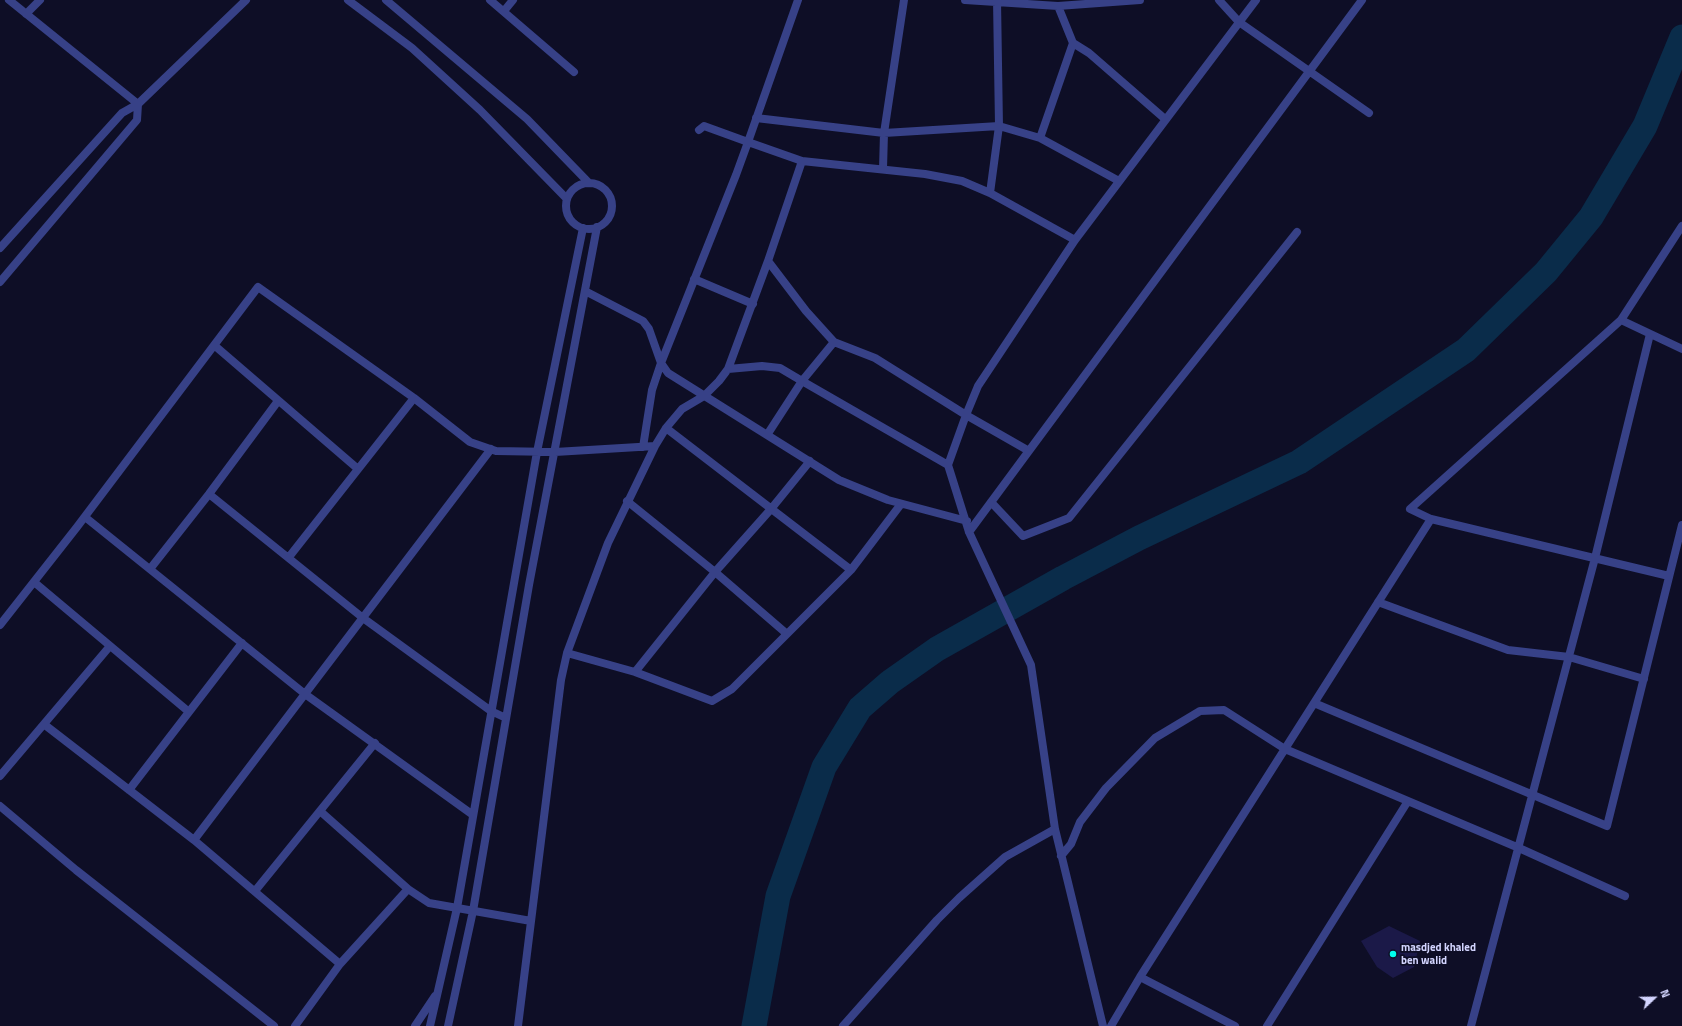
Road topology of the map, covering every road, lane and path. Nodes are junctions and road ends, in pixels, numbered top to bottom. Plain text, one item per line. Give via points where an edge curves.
1 (9, 0) edge
2 (40, 0) edge
3 (246, 0) edge
4 (348, 0) edge
5 (386, 0) edge
6 (490, 0) edge
7 (513, 0) edge
8 (798, 0) edge
9 (904, 0) edge
10 (965, 0) edge
11 (1140, 0) edge
12 (1219, 0) edge
13 (1256, 0) edge
14 (1361, 0) edge
15 (997, 1) edge
16 (1058, 6) junction
17 (504, 11) junction
18 (26, 14) junction
19 (1239, 22) junction
20 (1073, 43) junction
21 (1310, 70) junction
22 (574, 72) dead end
23 (138, 104) junction
24 (1368, 113) dead end
25 (756, 118) junction
26 (1165, 119) junction
27 (999, 126) junction
28 (699, 130) dead end
29 (884, 133) junction
30 (1040, 138) junction
31 (748, 142) junction
32 (802, 161) junction
33 (883, 169) junction
34 (1119, 181) junction
35 (589, 183) junction
36 (990, 193) junction
37 (567, 199) junction
38 (1682, 226) edge
39 (583, 228) junction
40 (597, 228) junction
41 (1297, 232) dead end
42 (1075, 240) junction
43 (0, 248) edge
44 (768, 261) junction
45 (694, 279) junction
46 (0, 282) edge
47 (585, 291) junction
48 (752, 304) junction
49 (1621, 320) junction
50 (1650, 334) junction
51 (834, 342) junction
52 (214, 345) junction
53 (1682, 349) edge
54 (661, 363) junction
55 (728, 369) junction
56 (802, 381) junction
57 (704, 396) junction
58 (414, 398) junction
59 (278, 401) junction
60 (966, 415) junction
61 (666, 428) junction
62 (767, 435) junction
63 (655, 446) junction
64 (643, 447) junction
65 (491, 449) junction
66 (1029, 451) junction
67 (537, 452) junction
68 (555, 452) junction
69 (810, 461) junction
70 (948, 465) junction
71 (358, 469) junction
72 (209, 494) junction
73 (627, 501) junction
74 (991, 502) junction
75 (901, 504) junction
76 (771, 509) junction
77 (85, 516) junction
78 (1431, 519) junction
79 (967, 521) junction
80 (1682, 525) edge
81 (970, 532) junction
82 (289, 557) junction
83 (1595, 558) junction
84 (150, 569) junction
85 (851, 570) junction
86 (715, 572) junction
87 (1669, 576) junction
88 (34, 582) junction
89 (1378, 602) junction
90 (363, 618) junction
91 (0, 625) edge
92 (787, 634) junction
93 (242, 643) junction
94 (110, 646) junction
95 (566, 653) junction
96 (1569, 657) junction
97 (635, 672) junction
98 (1644, 679) junction
99 (305, 694) junction
100 (1314, 703) junction
101 (491, 711) junction
102 (188, 712) junction
103 (506, 718) junction
104 (44, 725) junction
105 (375, 743) junction
106 (1285, 749) junction
107 (0, 776) edge
108 (129, 790) junction
109 (1533, 794) junction
110 (1408, 801) junction
111 (0, 806) edge
112 (320, 811) junction
113 (473, 815) junction
114 (1055, 829) junction
115 (194, 840) junction
116 (1519, 848) junction
117 (1061, 856) junction
118 (408, 889) junction
119 (255, 891) junction
120 (1625, 896) dead end
121 (457, 908) junction
122 (473, 911) junction
123 (531, 921) junction
124 (340, 964) junction
125 (1140, 977) junction
126 (438, 992) junction
127 (274, 1026) edge
128 (295, 1026) edge
129 (415, 1026) edge
130 (430, 1026) edge
131 (448, 1026) edge
132 (518, 1026) edge
133 (843, 1026) edge
134 (1103, 1026) edge
135 (1111, 1026) edge
136 (1235, 1026) edge
137 (1267, 1026) edge
138 (1471, 1026) edge

1 - 18 street
2 - 18 street
3 - 23 street
4 - 37 street via 412,48 480,110
5 - 35 street via 527,119
6 - 17 street
7 - 17 street
8 - 25 street
9 - 29 street
10 - 15 street
11 - 16 street
12 - 19 street
13 - 19 street
14 - 21 street
15 - 16 street
15 - 27 street
16 - 20 street
17 - 22 street
18 - 23 street
19 - 21 street
19 - 26 street
20 - 26 street via 1089,53
20 - 30 street
21 - 24 street
21 - 66 street
23 - 43 street via 122,114
23 - 46 street via 137,120
25 - 29 street
25 - 31 street
26 - 34 street
27 - 29 street
27 - 30 street
27 - 36 street
28 - 31 street via 704,126
29 - 33 street
30 - 34 street
31 - 32 street
31 - 45 street
32 - 33 street
32 - 44 street
33 - 36 street via 962,181
34 - 42 street
35 - 37 street via 575,188
35 - 40 street via 608,192 612,206 608,219
36 - 42 street
37 - 39 street via 568,214 576,225
38 - 49 street
39 - 40 street
39 - 67 street
40 - 47 street
41 - 74 street via 1070,518 1023,536
42 - 60 street via 978,386
44 - 48 street
44 - 51 street
45 - 48 street
45 - 54 street
47 - 54 street via 643,321 649,329
47 - 68 street
48 - 55 street
49 - 50 street
49 - 78 street via 1410,509
50 - 53 street
50 - 83 street
51 - 56 street
51 - 60 street via 875,358
52 - 58 street via 258,287
52 - 59 street
52 - 77 street
54 - 57 street via 668,373
54 - 64 street via 652,390
55 - 56 street via 762,366 780,368
55 - 57 street
56 - 62 street
56 - 70 street
57 - 61 street via 682,409
57 - 62 street
58 - 65 street via 470,442
58 - 71 street
59 - 71 street
59 - 72 street
60 - 66 street
60 - 70 street
61 - 63 street
61 - 76 street
62 - 69 street
63 - 64 street
63 - 73 street
64 - 68 street
65 - 67 street
65 - 90 street
66 - 74 street
67 - 68 street
67 - 101 street
68 - 103 street
69 - 75 street via 839,480
69 - 76 street
70 - 79 street
71 - 82 street
72 - 82 street
72 - 84 street
73 - 86 street
73 - 95 street
74 - 81 street
75 - 79 street
75 - 85 street
76 - 85 street
76 - 86 street
77 - 84 street
77 - 88 street
78 - 83 street
78 - 89 street
79 - 81 street
80 - 87 street
81 - 114 street via 1031,665
82 - 90 street
83 - 87 street
83 - 96 street
84 - 93 street
85 - 92 street
86 - 92 street
86 - 97 street
87 - 98 street
88 - 91 street
88 - 94 street
89 - 96 street via 1508,650
89 - 100 street
90 - 99 street
90 - 101 street
92 - 97 street via 732,689 712,701
93 - 99 street
93 - 102 street
94 - 102 street
94 - 104 street
95 - 97 street
95 - 123 street
96 - 98 street
96 - 109 street
98 - 109 street via 1607,826
99 - 105 street
99 - 115 street
100 - 106 street
100 - 109 street
101 - 103 street
101 - 113 street
102 - 108 street
103 - 122 street
104 - 107 street
104 - 108 street
105 - 112 street
105 - 113 street
106 - 110 street
106 - 117 street via 1224,710 1200,711 1155,738 1106,788 1080,822 1071,844
106 - 125 street
108 - 115 street
109 - 116 street
110 - 116 street
110 - 137 street
111 - 127 street via 76,870
112 - 118 street
112 - 119 street
113 - 121 street
114 - 117 street
114 - 133 street via 1005,857 959,898
115 - 119 street
116 - 120 street
116 - 138 street
117 - 134 street
118 - 121 street via 429,903
118 - 124 street
119 - 124 street
121 - 122 street
121 - 126 street
122 - 123 street
122 - 131 street
123 - 132 street
124 - 128 street
125 - 135 street
125 - 136 street
126 - 129 street
126 - 130 street

